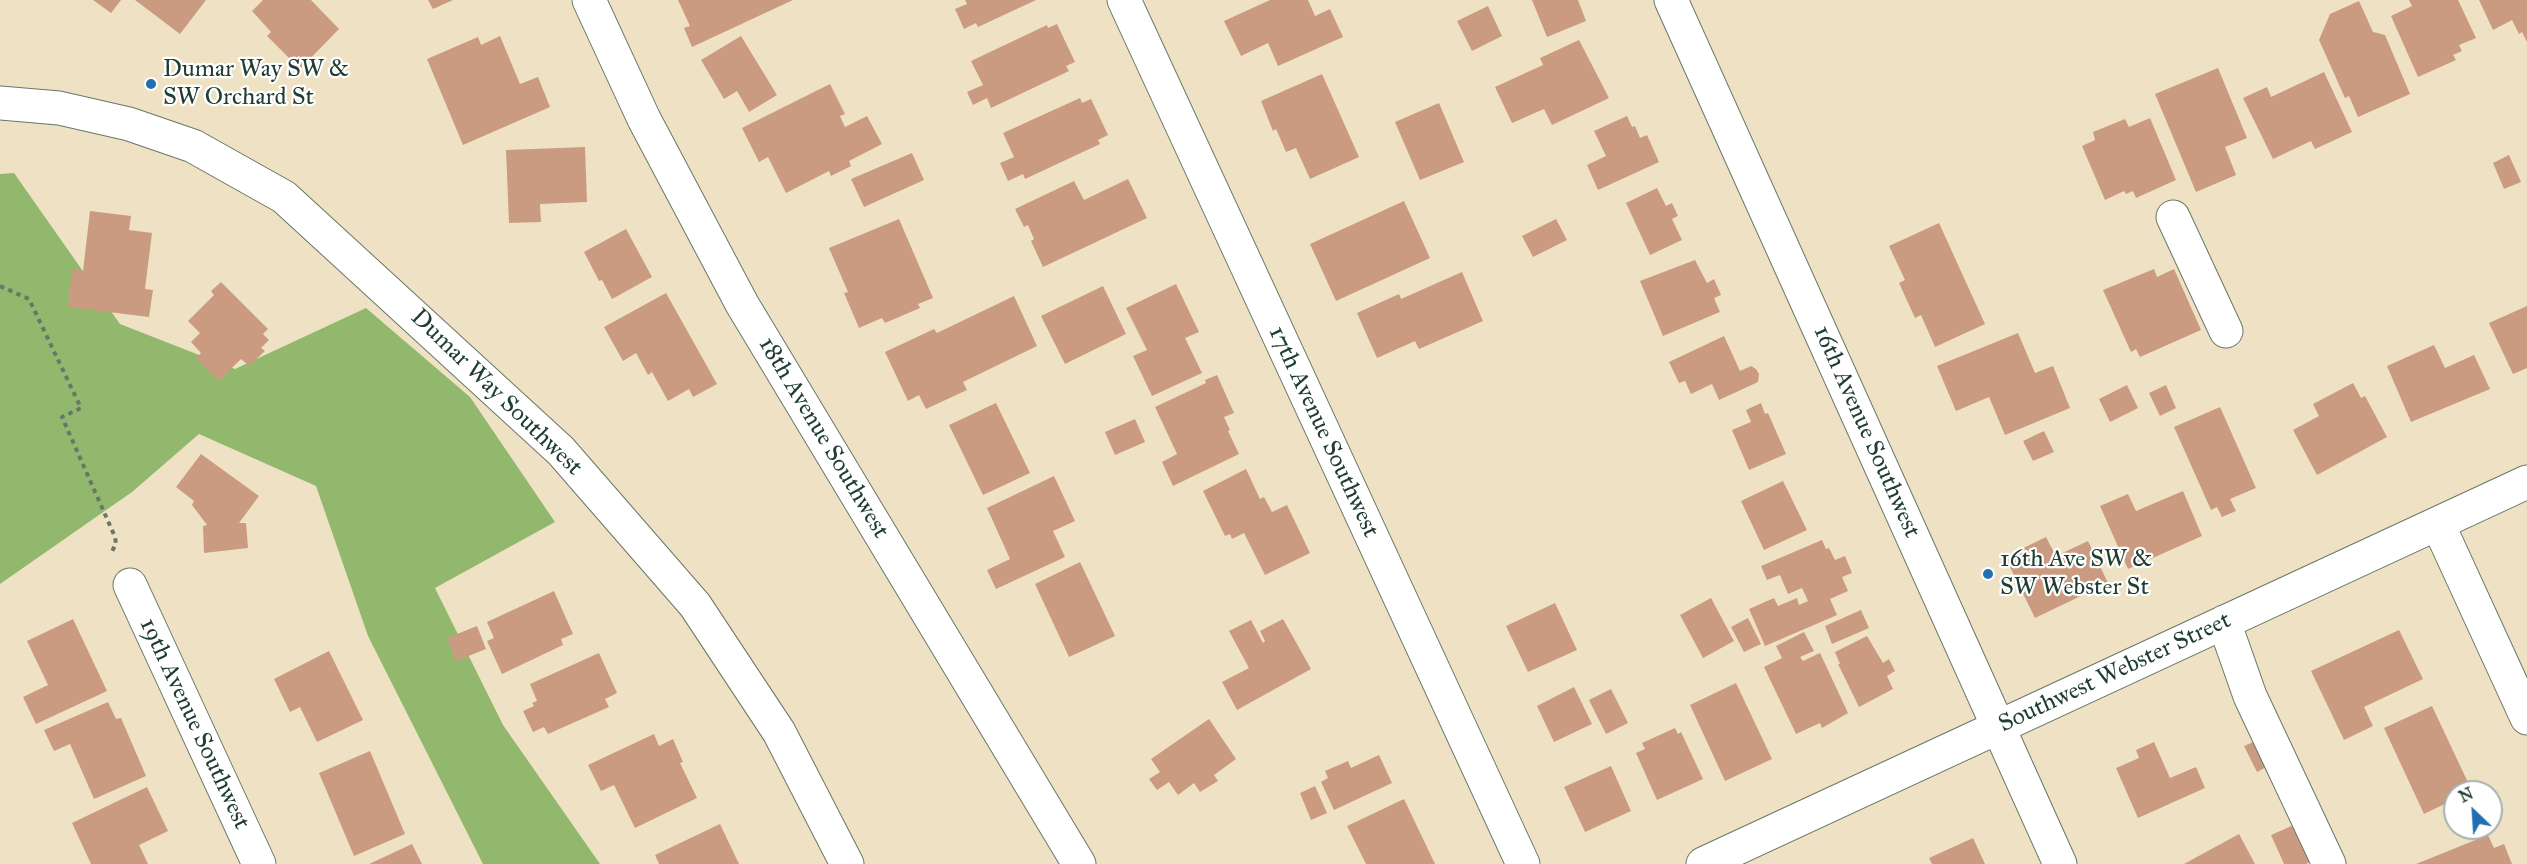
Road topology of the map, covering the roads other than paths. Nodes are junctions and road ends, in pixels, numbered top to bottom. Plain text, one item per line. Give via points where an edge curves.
1 (589, 0) edge
2 (1124, 0) edge
3 (1671, 0) edge
4 (0, 103) edge
5 (2173, 217) dead end
6 (2226, 331) dead end
7 (2527, 482) edge
8 (2438, 524) junction
9 (130, 585) dead end
10 (2224, 622) junction
11 (2527, 718) edge
12 (1999, 727) junction
13 (259, 864) edge
14 (847, 864) edge
15 (1079, 864) edge
16 (1523, 864) edge
17 (1703, 864) edge
18 (2060, 864) edge
19 (2329, 864) edge

1 - 15 street, 18th Avenue Southwest via 644,119 742,304
2 - 16 street, 17th Avenue Southwest
3 - 12 street, 16th Avenue Southwest
4 - 14 street, Dumar Way Southwest via 59,108 129,124 183,143 293,205 561,451 695,605 779,732
5 - 6 street
7 - 8 street, Southwest Webster Street
8 - 10 street, Southwest Webster Street
8 - 11 street
9 - 13 street, 19th Avenue Southwest
10 - 12 street, Southwest Webster Street
10 - 19 street via 2250,696
12 - 17 street, Southwest Webster Street
12 - 18 street, 16th Avenue Southwest

